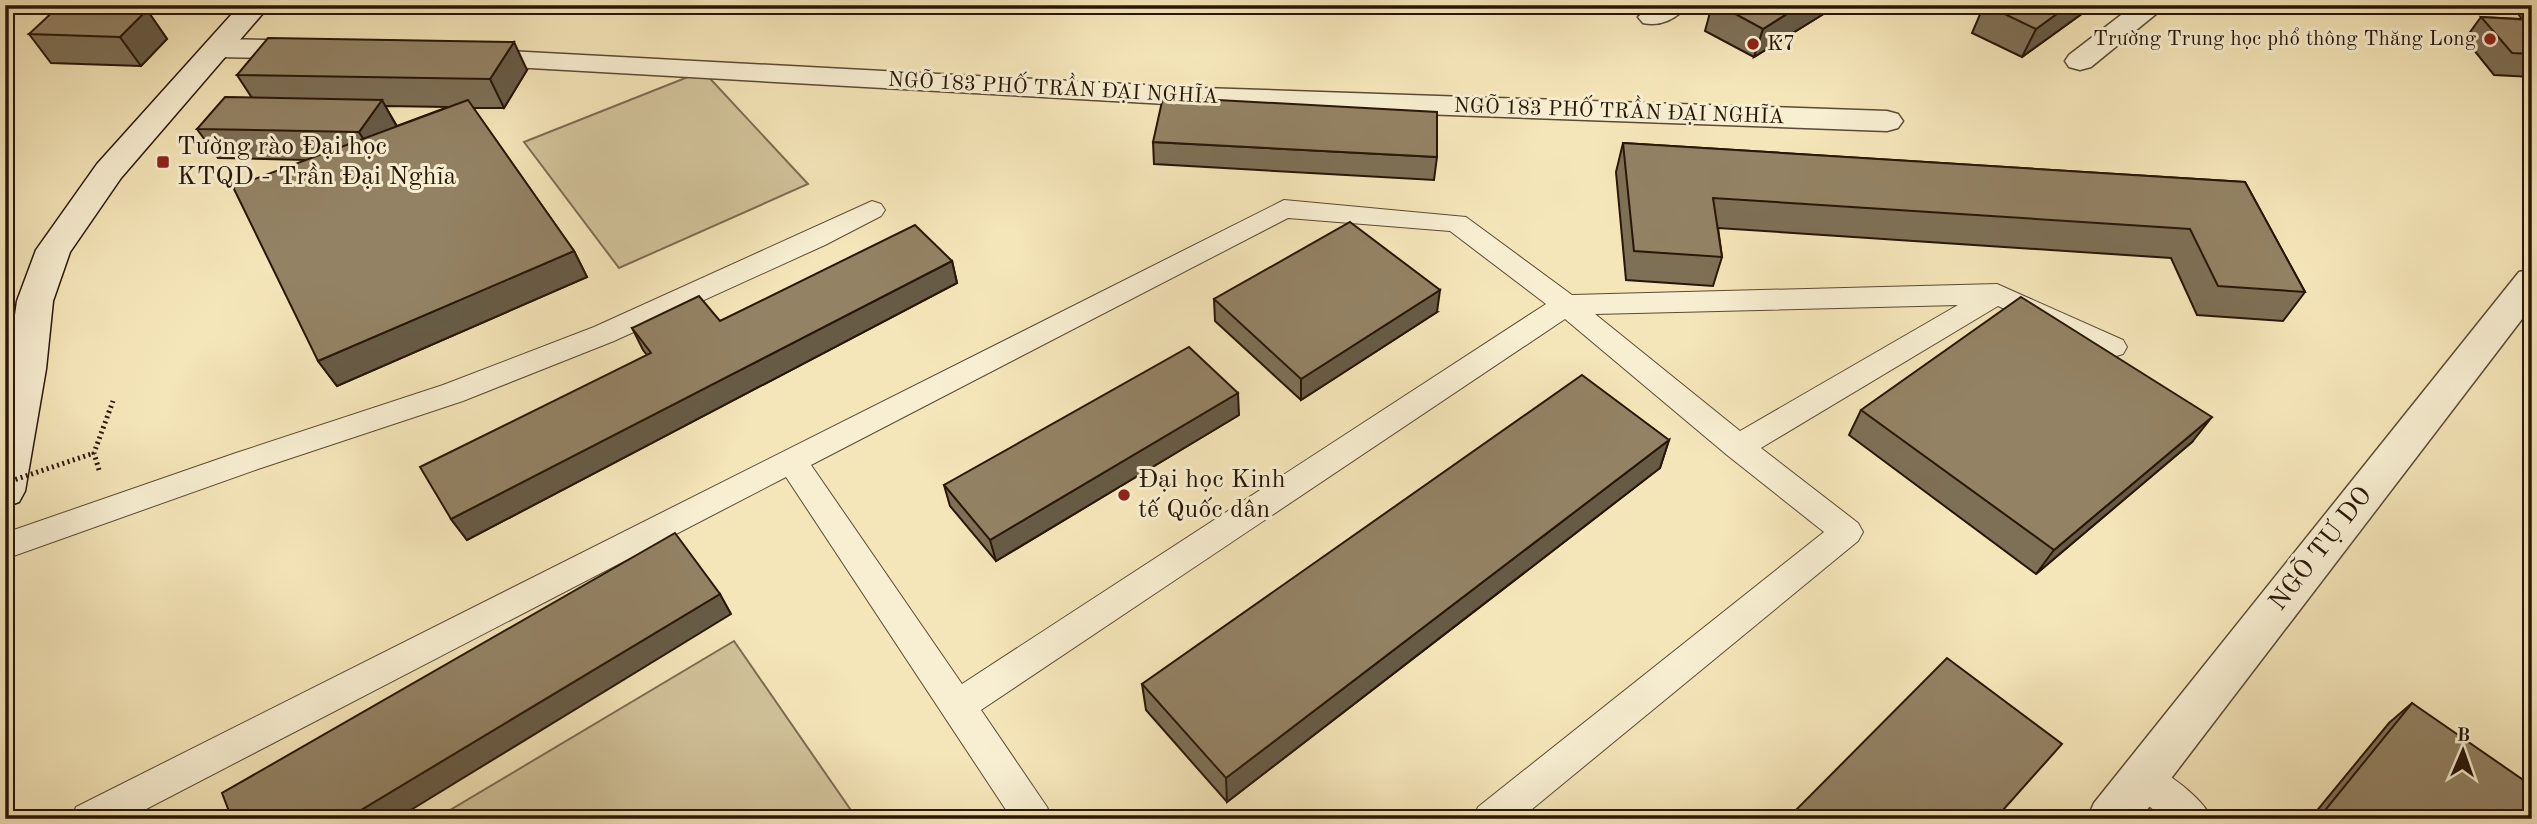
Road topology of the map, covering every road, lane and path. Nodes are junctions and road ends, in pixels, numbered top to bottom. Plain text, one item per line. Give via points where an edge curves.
1 (256, 5) edge
2 (2152, 5) edge
3 (219, 48) junction
4 (345, 51) edge
5 (442, 57) edge
6 (2080, 61) dead end
7 (1888, 121) dead end
8 (872, 210) dead end
9 (2532, 281) edge
10 (1997, 295) junction
11 (1566, 305) junction
12 (2113, 347) dead end
13 (113, 401) dead end
14 (1738, 447) junction
15 (94, 453) junction
16 (791, 460) junction
17 (100, 475) dead end
18 (5, 484) edge
19 (5, 491) edge
20 (5, 546) edge
21 (958, 706) junction
22 (2142, 778) junction
23 (89, 819) edge
24 (1034, 819) edge
25 (1491, 819) edge
26 (2111, 819) edge
27 (2194, 819) edge

1 - 3 street
2 - 6 street
3 - 4 street
3 - 19 street via 109,171 53,250 35,301
5 - 7 street, NGÕ 183 PHỐ TRẦN ĐẠI NGHĨA via 1202,97
8 - 20 lane via 604,334 453,393
9 - 22 street, NGÕ TỰ DO
10 - 11 lane
10 - 12 lane
10 - 14 lane
11 - 14 lane
11 - 16 lane via 1457,223 1284,209
11 - 21 lane
13 - 15 path
14 - 25 lane via 1847,532
15 - 17 path
15 - 18 path, bridge
16 - 21 lane
16 - 23 lane
21 - 24 lane
22 - 26 street, NGÕ TỰ DO
22 - 27 lane

